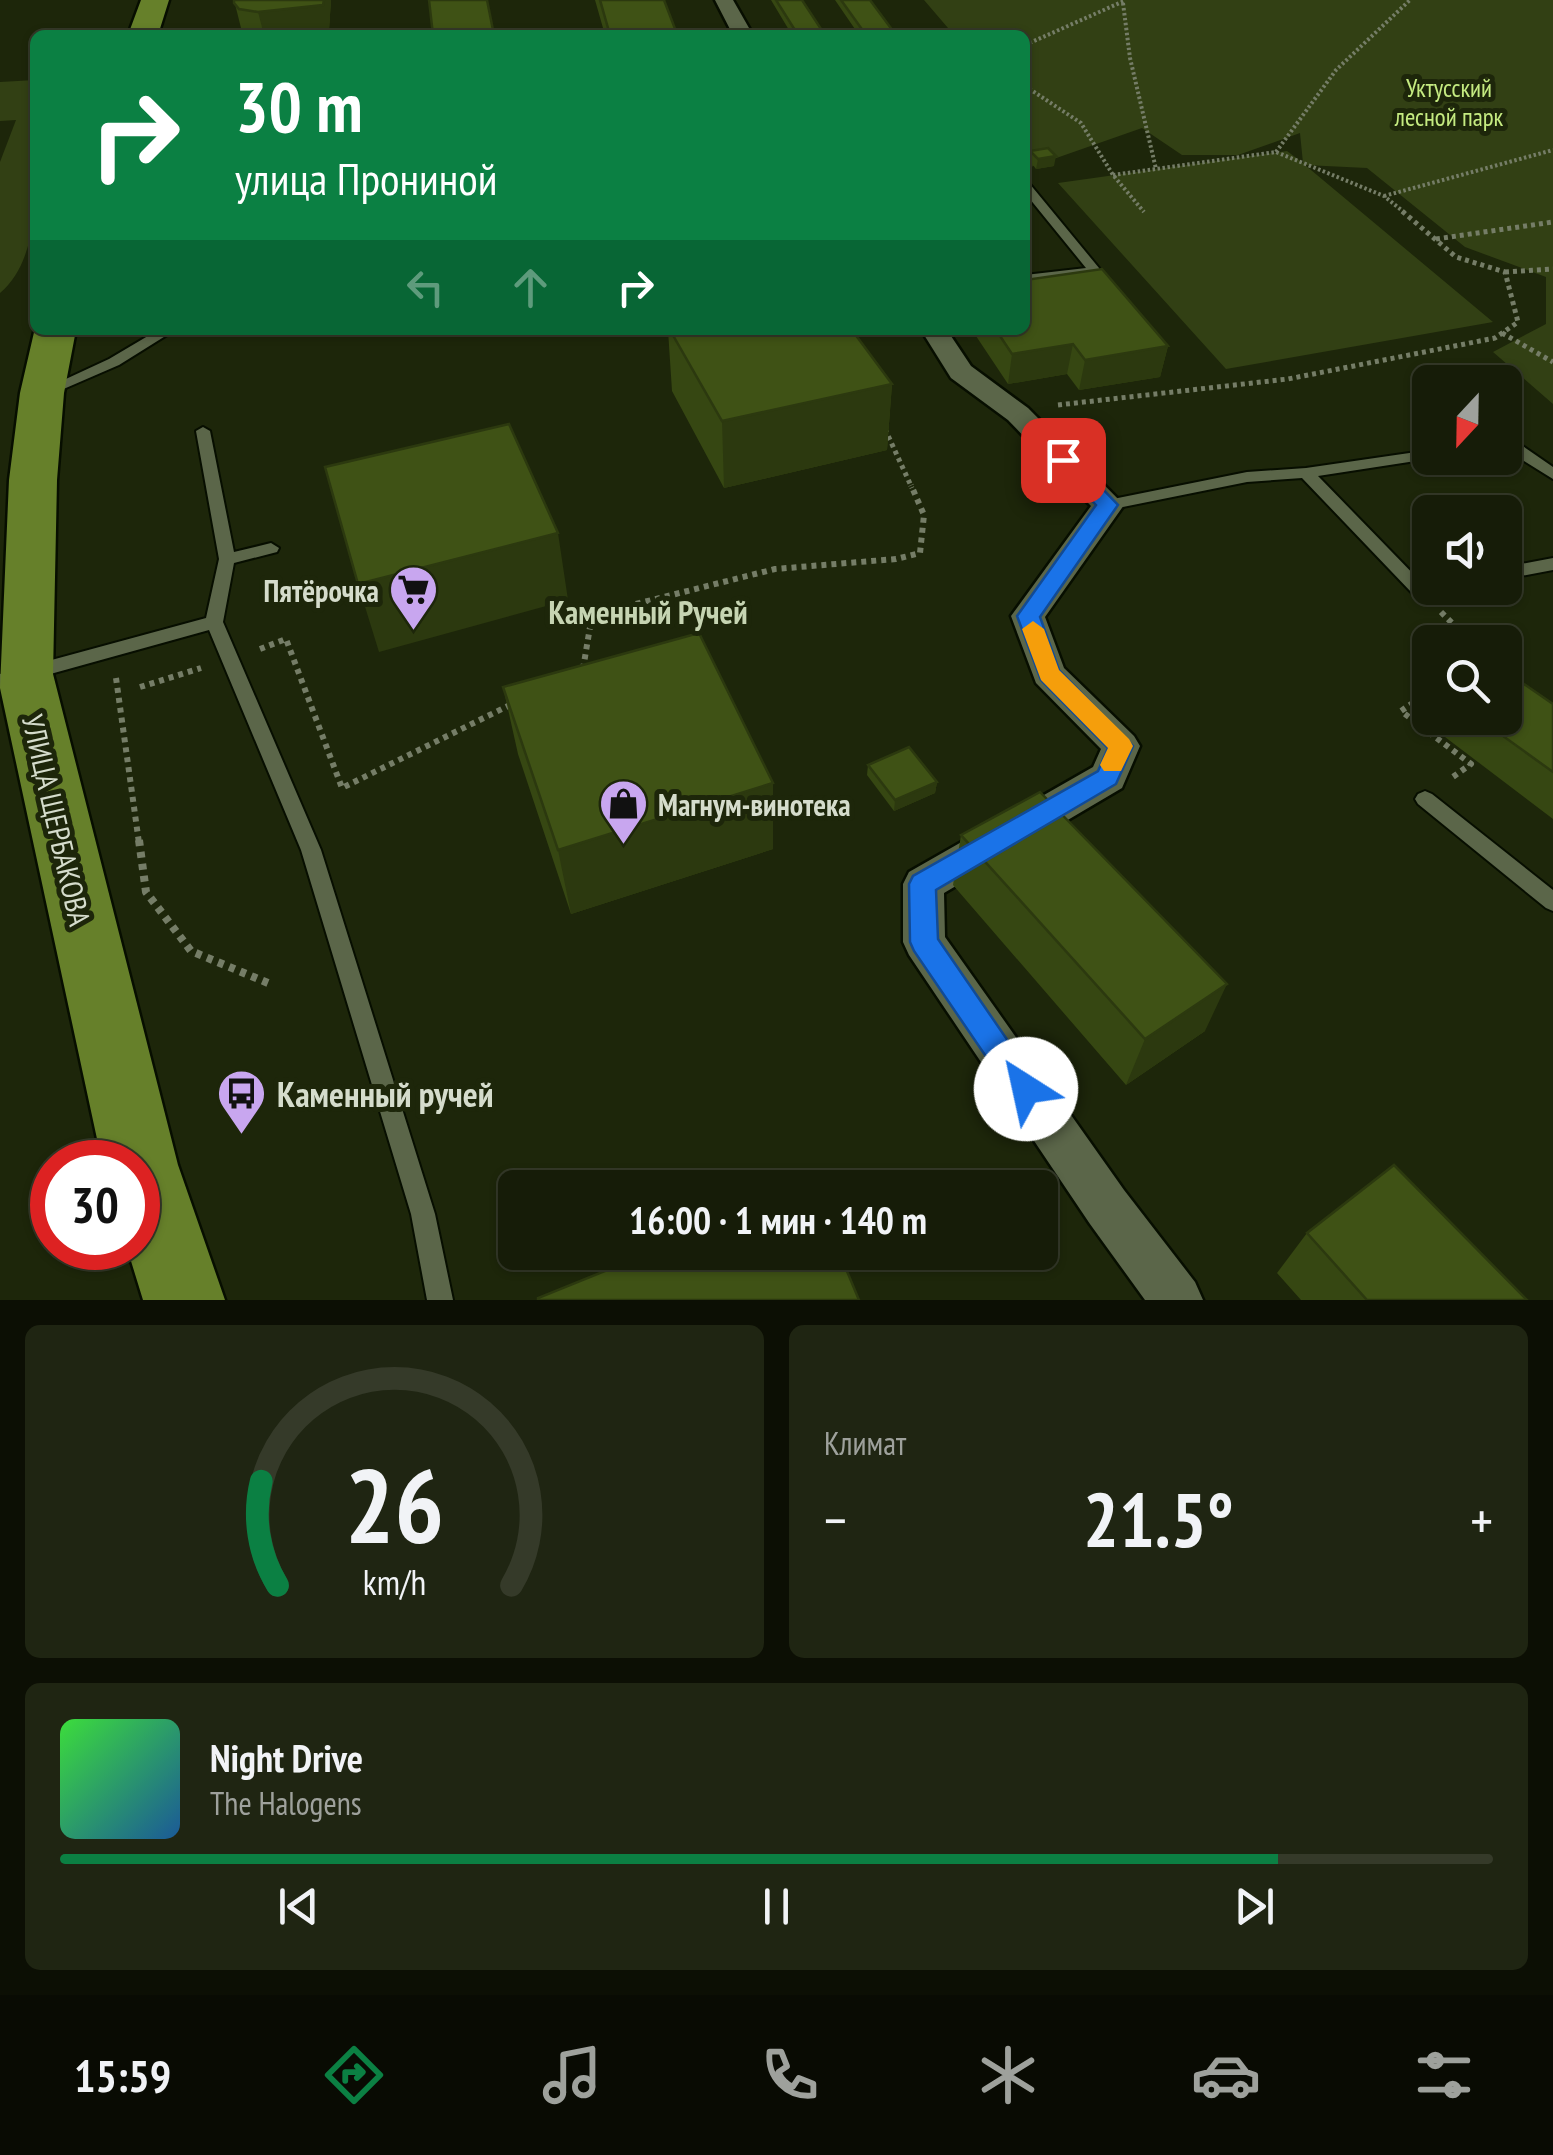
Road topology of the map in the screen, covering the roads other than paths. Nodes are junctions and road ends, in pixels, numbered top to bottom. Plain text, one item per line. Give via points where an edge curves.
1 (155, 0) edge
2 (724, 0) edge
3 (145, 30) edge
4 (740, 30) edge
5 (1030, 188) edge
6 (1030, 278) edge
7 (55, 335) edge
8 (160, 335) edge
9 (937, 335) edge
10 (42, 393) junction
11 (204, 430) dead end
12 (1522, 451) edge
13 (1412, 458) edge
14 (1306, 473) junction
15 (1553, 474) edge
16 (1108, 505) junction
17 (272, 548) dead end
18 (227, 559) junction
19 (1553, 564) edge
20 (1522, 570) edge
21 (1412, 583) edge
22 (214, 622) junction
23 (12, 678) edge
24 (1425, 799) road end
25 (1553, 902) edge
26 (184, 1300) edge
27 (440, 1300) edge
28 (1178, 1300) edge

1 - 3 main road
2 - 4 street
5 - 6 lane via 1095,271
7 - 10 main road, УЛИЦА ЩЕРБАКОВА
8 - 10 lane
9 - 16 street via 962,372 1018,414
10 - 23 main road, УЛИЦА ЩЕРБАКОВА
11 - 18 lane
12 - 15 lane
13 - 14 lane
14 - 16 lane
14 - 21 lane
16 - 28 street via 1028,616 1049,674 1121,746 1108,777 922,884 924,942
17 - 18 lane
18 - 22 lane
19 - 20 lane
22 - 23 lane
22 - 27 lane via 311,850 424,1214
23 - 26 main road, УЛИЦА ЩЕРБАКОВА via 45,776 140,1166
24 - 25 lane

